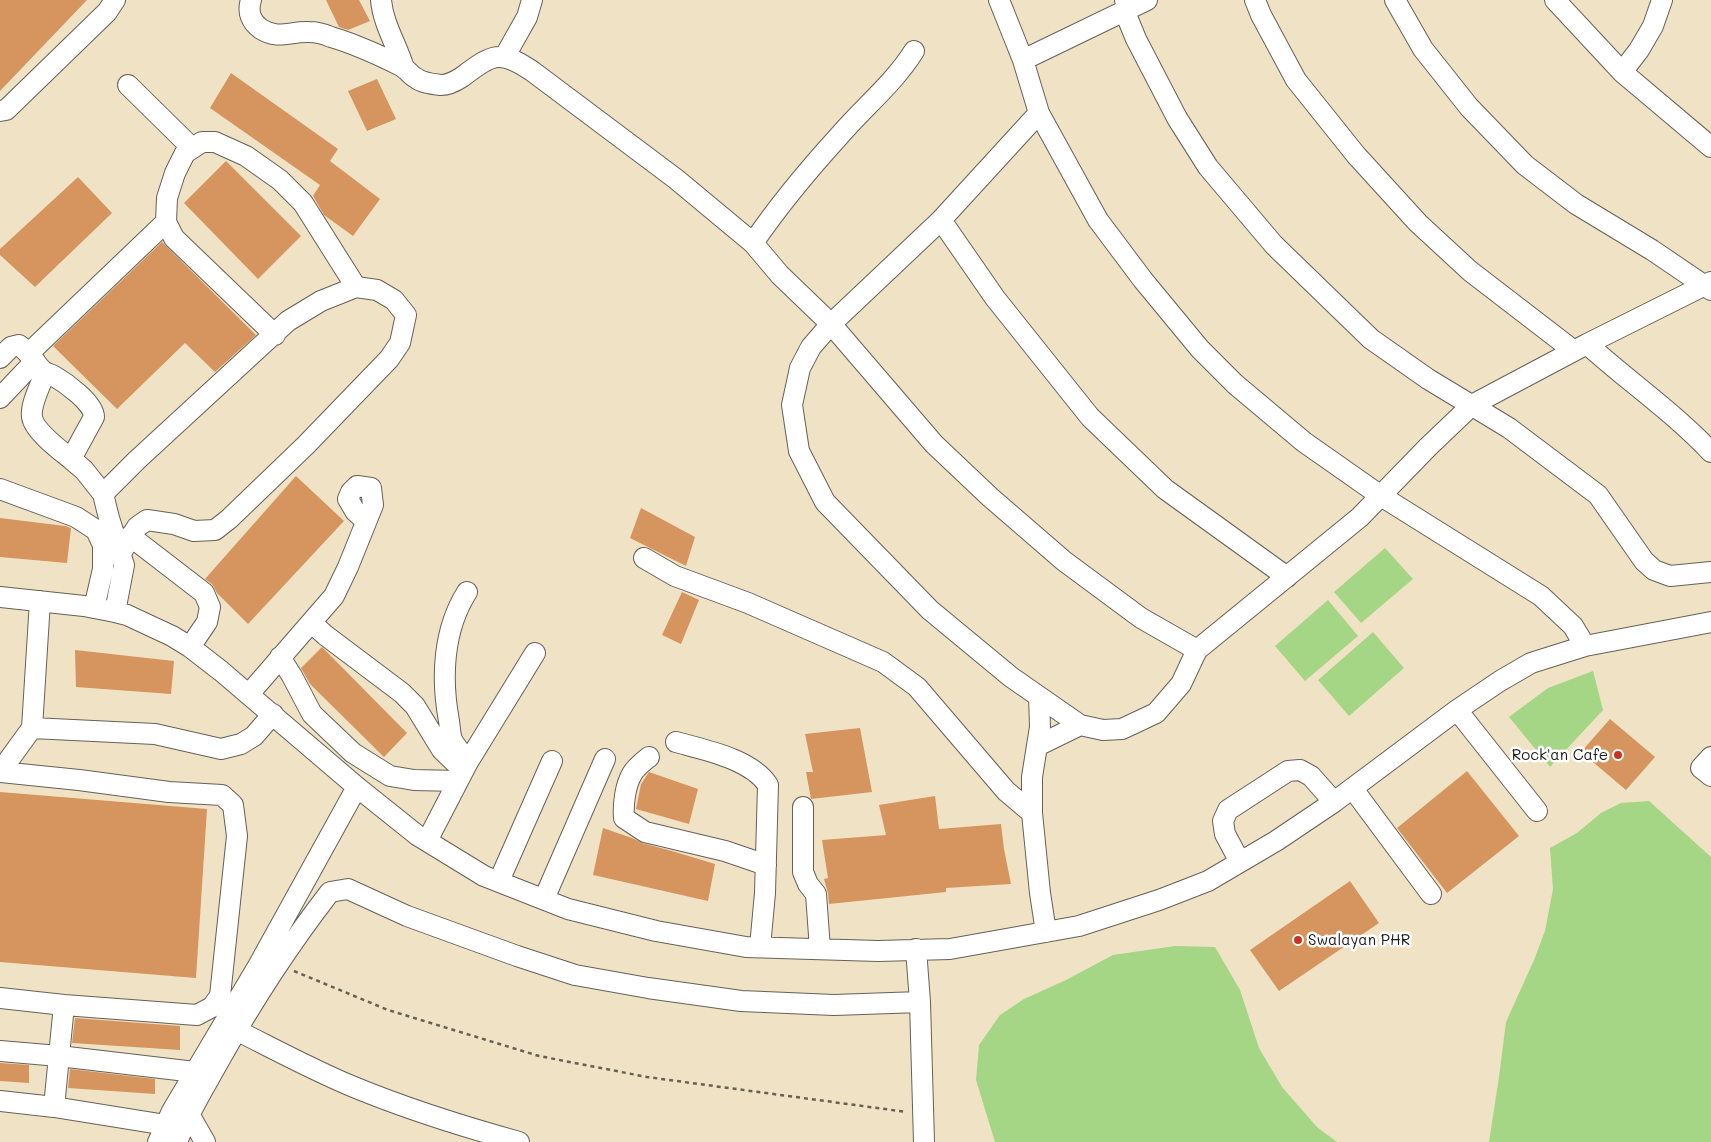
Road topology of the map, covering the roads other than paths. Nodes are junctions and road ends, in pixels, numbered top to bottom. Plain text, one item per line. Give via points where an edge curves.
1 (115, 0) edge
2 (251, 0) edge
3 (381, 0) edge
4 (532, 0) edge
5 (999, 0) edge
6 (1147, 0) edge
7 (1255, 0) edge
8 (1395, 0) edge
9 (1555, 0) edge
10 (1662, 0) edge
11 (1127, 4) edge
12 (914, 52) dead end
13 (506, 56) junction
14 (1023, 60) junction
15 (404, 68) junction
16 (1622, 72) junction
17 (128, 86) dead end
18 (0, 111) edge
19 (1039, 113) junction
20 (1711, 147) edge
21 (192, 148) junction
22 (941, 220) junction
23 (166, 222) junction
24 (753, 243) junction
25 (1709, 286) edge
26 (356, 287) junction
27 (831, 324) junction
28 (275, 335) junction
29 (1580, 348) junction
30 (0, 358) edge
31 (36, 362) junction
32 (0, 398) edge
33 (1472, 405) junction
34 (1711, 452) edge
35 (72, 459) junction
36 (0, 488) edge
37 (104, 494) junction
38 (1381, 496) junction
39 (366, 521) dead end
40 (125, 545) junction
41 (644, 558) dead end
42 (1711, 572) edge
43 (1287, 577) junction
44 (468, 592) dead end
45 (0, 597) edge
46 (40, 601) junction
47 (94, 608) junction
48 (115, 612) junction
49 (1711, 622) edge
50 (312, 623) junction
51 (1585, 646) junction
52 (190, 647) junction
53 (1197, 650) junction
54 (535, 653) dead end
55 (280, 658) junction
56 (249, 694) junction
57 (1039, 697) junction
58 (1457, 710) junction
59 (273, 714) junction
60 (1080, 725) junction
61 (32, 728) junction
62 (676, 742) dead end
63 (1037, 746) junction
64 (649, 756) dead end
65 (1711, 757) edge
66 (605, 759) dead end
67 (552, 760) dead end
68 (463, 771) junction
69 (0, 772) edge
70 (1711, 776) edge
71 (357, 788) junction
72 (1353, 789) junction
73 (1334, 802) junction
74 (803, 807) dead end
75 (1536, 811) dead end
76 (1032, 813) junction
77 (427, 841) junction
78 (1240, 862) junction
79 (766, 865) junction
80 (499, 881) junction
81 (1431, 894) dead end
82 (544, 899) junction
83 (1046, 932) junction
84 (760, 947) junction
85 (820, 949) junction
86 (916, 949) junction
87 (0, 998) edge
88 (920, 1002) junction
89 (64, 1005) junction
90 (236, 1030) junction
91 (0, 1050) edge
92 (59, 1056) junction
93 (195, 1072) junction
94 (0, 1100) edge
95 (54, 1107) junction
96 (189, 1114) junction
97 (162, 1133) edge
98 (177, 1142) edge
99 (205, 1142) edge
100 (519, 1142) edge
101 (924, 1142) edge

1 - 18 street via 107,12 6,110
2 - 15 street via 250,16 254,24 271,34 320,33 366,49
3 - 15 street via 386,26
4 - 13 street
5 - 14 street
6 - 11 street
7 - 29 street via 1296,80 1356,155 1411,216 1470,271
8 - 25 street via 1423,49 1469,107 1525,165 1576,204
9 - 16 street
10 - 16 street via 1653,26
11 - 14 street
11 - 33 street via 1127,17 1136,39 1177,118 1208,167 1274,245 1371,339
12 - 24 street via 776,209
13 - 15 street via 482,62 456,81 444,85 416,79
13 - 24 street via 520,62 676,179
14 - 19 street
16 - 20 street
17 - 21 street
19 - 22 street
19 - 38 street via 1098,220 1200,349 1234,384 1304,442
21 - 23 street via 185,153 175,173 167,198
21 - 26 street via 202,142 215,142 246,156 280,180 304,203
22 - 27 street
22 - 43 street via 996,298 1090,417 1165,489
23 - 28 street via 174,238
23 - 31 street
24 - 27 street via 780,275
25 - 29 street
26 - 28 street via 321,301 288,321
26 - 40 street via 377,290 394,300 406,314 400,343 389,359 229,520 214,530 194,531 147,520 137,526
27 - 53 street via 934,444 990,497 1064,561 1141,618
27 - 57 street via 811,348 800,368 792,405 799,452 825,502 930,610
28 - 37 street
29 - 33 street
29 - 34 street via 1607,363 1688,428
30 - 31 street via 19,345
31 - 32 street
31 - 35 street via 31,417 35,426
31 - 35 street via 94,411
33 - 38 street
33 - 42 street via 1509,428 1598,495 1644,561 1654,570 1670,576
35 - 37 street
36 - 47 street via 76,517 96,530 103,545 103,569
37 - 40 street via 109,518
38 - 43 street
38 - 51 street via 1541,596 1573,626
39 - 50 street via 334,596
40 - 48 street
40 - 52 street via 204,593 210,607 207,622
41 - 76 street via 676,576 748,602 882,662 917,687 1006,792
43 - 53 street
44 - 68 street via 458,607 449,635 444,669 445,701 452,739
45 - 46 street
46 - 47 street
46 - 61 street
47 - 48 street
48 - 52 street
49 - 51 street
50 - 55 street
50 - 68 street via 402,693 415,706 442,750
51 - 58 street via 1531,663
52 - 56 street
53 - 60 street via 1182,684 1156,713 1122,729 1103,730
54 - 68 street
55 - 56 street
55 - 68 street via 312,714 353,753 390,776 414,780
56 - 59 street
57 - 60 street
57 - 63 street
58 - 72 street
58 - 75 street
59 - 61 street via 254,736 241,744 222,749 155,734
59 - 71 street
60 - 63 street
61 - 69 street
62 - 79 street via 743,764 762,776 768,785
63 - 76 street via 1032,777
64 - 79 street via 631,775 623,804 624,818 645,832 725,851
65 - 70 street via 1701,768
66 - 82 street
67 - 80 street
68 - 77 street
69 - 89 street via 222,795 233,805 237,836 220,996 212,1007 197,1015
71 - 77 street
71 - 93 street
72 - 73 street
72 - 81 street
73 - 78 street
73 - 78 street via 1311,776 1300,770 1288,771 1228,810 1224,821 1225,834
74 - 85 street via 802,872 816,894
76 - 83 street
77 - 80 street via 484,876
78 - 83 street via 1208,881 1159,900 1079,926
79 - 84 street
80 - 82 street
82 - 84 street via 568,909 656,931
83 - 86 street via 950,949
84 - 85 street
85 - 86 street
86 - 88 street
87 - 89 street
88 - 90 street via 834,1005 741,1001 575,975 407,916 348,889 330,892 298,933
88 - 101 street
89 - 92 street
90 - 96 street
90 - 100 street via 351,1086 449,1122
91 - 92 street
92 - 93 street
92 - 95 street
93 - 97 street
94 - 95 street
95 - 97 street
96 - 98 street
96 - 99 street

